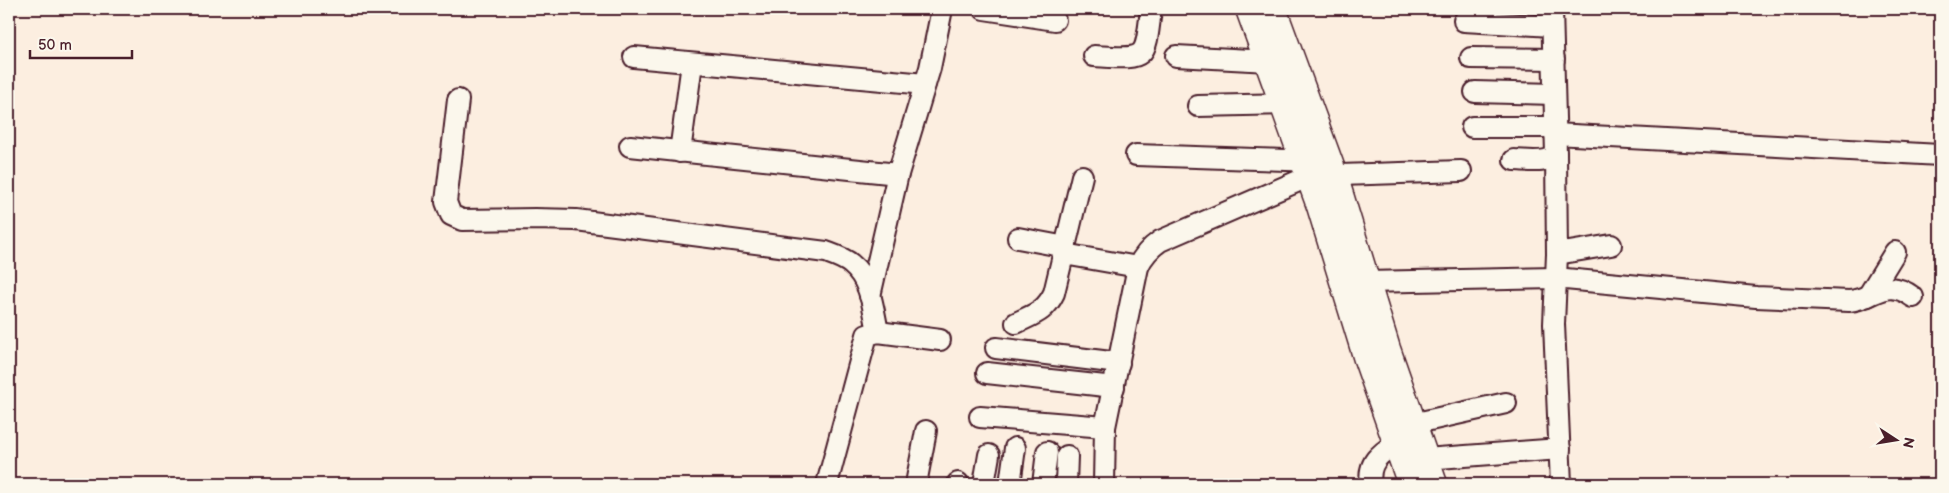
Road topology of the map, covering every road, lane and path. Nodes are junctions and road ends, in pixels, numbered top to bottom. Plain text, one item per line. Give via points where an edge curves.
1 (942, 9) edge
2 (984, 9) edge
3 (1151, 9) edge
4 (1250, 9) edge
5 (1272, 9) edge
6 (1552, 17) edge
7 (1055, 20) dead end
8 (1464, 22) dead end
9 (1094, 56) dead end
10 (1176, 56) dead end
11 (634, 57) dead end
12 (1471, 58) dead end
13 (1554, 59) junction
14 (1269, 61) junction
15 (692, 63) junction
16 (925, 84) junction
17 (1475, 92) dead end
18 (1554, 94) junction
19 (458, 100) dead end
20 (1284, 104) junction
21 (1198, 106) dead end
22 (1472, 127) dead end
23 (1555, 130) junction
24 (630, 146) dead end
25 (680, 152) junction
26 (1556, 154) junction
27 (1136, 155) dead end
28 (1940, 156) edge
29 (1514, 160) dead end
30 (1318, 168) junction
31 (1461, 170) dead end
32 (898, 174) junction
33 (1082, 176) dead end
34 (1018, 238) dead end
35 (1612, 245) dead end
36 (1065, 250) junction
37 (1895, 252) dead end
38 (1138, 267) junction
39 (1555, 267) junction
40 (1364, 275) junction
41 (870, 296) junction
42 (1868, 296) junction
43 (1913, 297) dead end
44 (1016, 323) dead end
45 (878, 332) junction
46 (940, 340) dead end
47 (996, 348) dead end
48 (1119, 363) junction
49 (987, 373) dead end
50 (1114, 387) junction
51 (1506, 403) dead end
52 (980, 417) dead end
53 (1105, 426) junction
54 (926, 431) dead end
55 (1405, 433) junction
56 (1015, 448) dead end
57 (1560, 449) junction
58 (1047, 452) dead end
59 (989, 455) dead end
60 (1068, 456) dead end
61 (1429, 472) edge
62 (827, 484) edge
63 (916, 484) edge
64 (984, 484) edge
65 (1010, 484) edge
66 (1043, 484) edge
67 (1066, 484) edge
68 (1104, 484) edge
69 (1371, 484) edge
70 (1412, 484) edge
71 (1561, 484) edge

1 - 16 street
2 - 7 street
3 - 9 street via 1147,46 1141,55 1129,58
4 - 14 highway
5 - 30 highway
6 - 8 street
6 - 13 street
10 - 14 street
11 - 15 street
12 - 13 street
13 - 18 street
14 - 20 highway
15 - 16 street
15 - 25 street
16 - 32 street
17 - 18 street
18 - 23 street
19 - 41 street via 446,202 451,215 462,220 576,220 826,252 850,263 862,275
20 - 21 street
20 - 30 highway
22 - 23 street
23 - 26 street
23 - 28 street
24 - 25 street
25 - 32 street
26 - 29 street via 1546,161
26 - 39 street
27 - 30 street
30 - 31 street
30 - 38 street via 1160,241 1149,249
30 - 40 highway
30 - 55 highway via 1321,206 1367,356
32 - 41 street
33 - 36 street
34 - 36 street
35 - 39 street
36 - 38 street
36 - 44 street via 1049,304
37 - 42 street
38 - 48 street
39 - 40 street
39 - 42 street via 1756,297 1857,301
39 - 57 street via 1554,324
40 - 55 highway via 1386,349
41 - 45 street
42 - 43 street via 1880,289 1892,288
45 - 46 street
45 - 62 street via 867,335 863,345
47 - 48 street
48 - 50 street
49 - 50 street
50 - 53 street
51 - 55 street
52 - 53 street
53 - 68 street
54 - 63 street
55 - 61 highway
55 - 69 street via 1378,455 1372,468
55 - 70 highway
56 - 65 street
57 - 61 street
57 - 71 street
58 - 66 street
59 - 64 street
60 - 67 street

